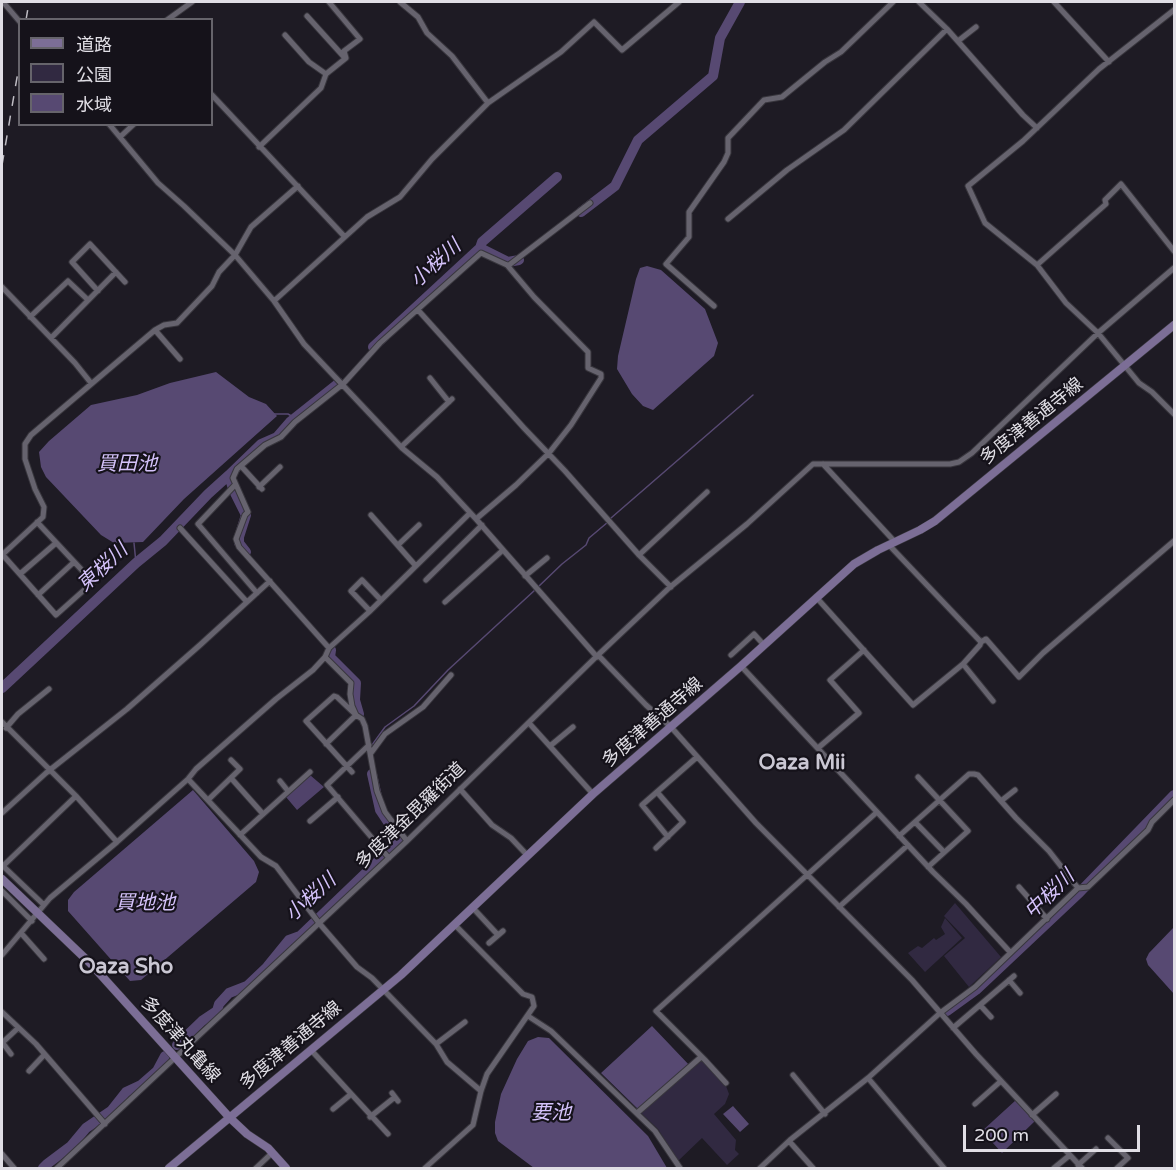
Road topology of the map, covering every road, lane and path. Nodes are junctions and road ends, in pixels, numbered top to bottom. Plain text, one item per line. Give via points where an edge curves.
1 (3, 2) edge
2 (192, 2) edge
3 (329, 2) edge
4 (400, 2) edge
5 (679, 2) edge
6 (893, 2) edge
7 (919, 2) edge
8 (1054, 2) edge
9 (1174, 10) edge
10 (307, 16) dead end
11 (170, 18) edge
12 (18, 20) edge
13 (976, 27) dead end
14 (947, 28) junction
15 (285, 35) dead end
16 (958, 41) junction
17 (345, 58) junction
18 (1109, 62) junction
19 (326, 74) junction
20 (213, 96) edge
21 (488, 103) junction
22 (112, 126) edge
23 (132, 126) edge
24 (1037, 128) junction
25 (120, 137) junction
26 (260, 147) junction
27 (298, 186) junction
28 (590, 203) dead end
29 (728, 219) dead end
30 (344, 236) junction
31 (1174, 251) edge
32 (235, 255) junction
33 (510, 264) junction
34 (1037, 265) junction
35 (1174, 268) edge
36 (117, 272) junction
37 (125, 282) dead end
38 (2, 287) edge
39 (98, 291) junction
40 (88, 300) junction
41 (274, 301) junction
42 (714, 306) dead end
43 (418, 310) junction
44 (30, 317) junction
45 (1174, 325) edge
46 (155, 330) junction
47 (1098, 333) junction
48 (51, 338) junction
49 (180, 359) dead end
50 (1124, 366) junction
51 (430, 378) dead end
52 (91, 383) junction
53 (343, 384) junction
54 (1174, 414) edge
55 (401, 447) junction
56 (549, 453) junction
57 (822, 464) junction
58 (241, 466) junction
59 (280, 467) dead end
60 (233, 487) junction
61 (708, 492) dead end
62 (470, 513) junction
63 (371, 515) dead end
64 (476, 519) junction
65 (37, 522) junction
66 (419, 525) dead end
67 (482, 525) junction
68 (180, 528) dead end
69 (1174, 541) edge
70 (56, 543) junction
71 (892, 543) junction
72 (398, 545) junction
73 (503, 550) junction
74 (2, 555) edge
75 (639, 555) junction
76 (546, 558) dead end
77 (74, 562) junction
78 (416, 565) junction
79 (20, 574) junction
80 (525, 576) junction
81 (426, 580) dead end
82 (270, 581) junction
83 (671, 587) junction
84 (257, 593) junction
85 (38, 595) junction
86 (816, 597) junction
87 (381, 600) junction
88 (247, 602) junction
89 (445, 602) dead end
90 (370, 611) junction
91 (981, 642) junction
92 (764, 645) junction
93 (329, 648) junction
94 (864, 650) junction
95 (731, 655) dead end
96 (597, 656) junction
97 (325, 657) junction
98 (963, 664) junction
99 (741, 666) junction
100 (451, 675) dead end
101 (49, 689) dead end
102 (993, 701) dead end
103 (356, 715) junction
104 (2, 722) edge
105 (529, 723) junction
106 (573, 727) dead end
107 (671, 727) junction
108 (7, 729) junction
109 (2, 737) edge
110 (326, 744) junction
111 (369, 745) junction
112 (550, 746) junction
113 (818, 748) junction
114 (371, 753) junction
115 (697, 757) junction
116 (231, 760) dead end
117 (346, 767) junction
118 (50, 771) junction
119 (310, 772) dead end
120 (352, 772) dead end
121 (918, 777) dead end
122 (231, 778) junction
123 (188, 779) junction
124 (280, 782) dead end
125 (460, 789) junction
126 (1015, 790) dead end
127 (288, 791) junction
128 (657, 792) junction
129 (593, 794) junction
130 (76, 796) junction
131 (338, 797) junction
132 (208, 800) junction
133 (940, 800) junction
134 (1174, 800) edge
135 (1001, 801) junction
136 (877, 812) junction
137 (2, 813) edge
138 (263, 814) junction
139 (310, 821) dead end
140 (915, 822) junction
141 (240, 835) junction
142 (899, 836) junction
143 (668, 837) junction
144 (407, 841) junction
145 (117, 842) junction
146 (908, 845) junction
147 (656, 848) dead end
148 (944, 852) junction
149 (528, 856) junction
150 (389, 858) junction
151 (2, 866) edge
152 (928, 867) junction
153 (808, 876) junction
154 (2, 879) edge
155 (1019, 887) dead end
156 (1081, 888) junction
157 (2, 891) edge
158 (44, 905) junction
159 (839, 907) junction
160 (473, 908) junction
161 (38, 913) junction
162 (1047, 920) junction
163 (32, 921) junction
164 (319, 922) junction
165 (455, 925) junction
166 (21, 933) junction
167 (489, 943) dead end
168 (1010, 952) junction
169 (2, 955) edge
170 (44, 959) dead end
171 (383, 990) junction
172 (1020, 993) dead end
173 (980, 1005) junction
174 (2, 1012) edge
175 (940, 1013) junction
176 (528, 1016) junction
177 (991, 1017) dead end
178 (465, 1022) dead end
179 (953, 1028) junction
180 (17, 1029) junction
181 (451, 1033) junction
182 (456, 1039) dead end
183 (2, 1043) edge
184 (436, 1044) junction
185 (310, 1050) junction
186 (11, 1054) dead end
187 (45, 1055) junction
188 (176, 1057) junction
189 (701, 1057) junction
190 (29, 1071) dead end
191 (793, 1075) dead end
192 (868, 1078) junction
193 (1001, 1081) junction
194 (726, 1083) dead end
195 (481, 1091) junction
196 (1056, 1094) dead end
197 (350, 1095) junction
198 (395, 1097) dead end
199 (975, 1104) dead end
200 (333, 1109) dead end
201 (637, 1113) junction
202 (825, 1114) junction
203 (1032, 1115) junction
204 (229, 1117) junction
205 (370, 1117) junction
206 (104, 1122) junction
207 (388, 1134) dead end
208 (1108, 1138) dead end
209 (789, 1141) junction
210 (1096, 1149) dead end
211 (272, 1153) junction
212 (2, 1154) edge
213 (1070, 1155) junction
214 (1080, 1167) edge
215 (14, 1168) edge
216 (57, 1168) edge
217 (169, 1168) edge
218 (256, 1168) edge
219 (286, 1168) edge
220 (425, 1168) edge
221 (680, 1168) edge
222 (760, 1168) edge
223 (813, 1168) edge
224 (944, 1168) edge
225 (1054, 1168) edge
226 (1118, 1168) edge

1 - 12 street
2 - 11 street
3 - 17 street via 360,39 344,51
4 - 21 street via 452,56
5 - 21 street via 622,50 594,22 561,52
6 - 42 street via 841,52 782,97 764,100 728,138 724,162 689,212 688,237 666,264
7 - 14 street
8 - 18 street
9 - 18 street
10 - 17 street
13 - 16 street
14 - 16 street
14 - 29 street via 844,130
15 - 19 street via 309,62
16 - 24 street
17 - 19 street
18 - 24 street
19 - 26 street via 321,88
20 - 26 street
21 - 30 street via 432,159 400,198
22 - 25 street
23 - 25 street
24 - 34 street via 968,186 985,223
25 - 32 street via 158,183
26 - 27 street
27 - 30 street
27 - 32 street via 251,227
28 - 33 street
30 - 41 street
31 - 34 street via 1121,184 1105,200 1106,204
32 - 41 street
32 - 46 street via 186,315 177,323
33 - 43 street via 481,253
33 - 56 street via 534,297 588,352 588,368 601,374
34 - 47 street via 1066,303
35 - 47 street
36 - 37 street
36 - 39 street
36 - 39 street via 90,244 72,262
38 - 44 street
39 - 40 street
40 - 44 street via 68,281
40 - 48 street
41 - 53 street via 304,344
43 - 53 street
43 - 56 street
44 - 48 street
45 - 50 main road, 多度津善通寺線
46 - 49 street
46 - 52 street
47 - 50 street
47 - 57 street via 959,462
48 - 52 street
50 - 54 street
50 - 71 main road, 多度津善通寺線 via 945,513
51 - 55 street via 451,400
52 - 65 street via 25,444 27,470 44,507 43,517
53 - 55 street
53 - 58 street
55 - 62 street via 437,477
56 - 64 street
56 - 75 street
57 - 71 street
57 - 83 street, 多度津金毘羅街道 via 813,464
58 - 59 street via 261,488
58 - 60 street via 233,478
60 - 82 street via 246,513 236,539 238,547
60 - 84 street via 198,524
61 - 75 street
62 - 64 street
62 - 78 street
63 - 72 street
64 - 67 street
65 - 70 street
65 - 74 street
66 - 72 street
67 - 73 street
67 - 81 street via 461,550
68 - 88 street
69 - 91 street via 1018,677 986,639
70 - 77 street
70 - 79 street
71 - 86 main road, 多度津善通寺線 via 854,564
71 - 91 street
72 - 78 street
73 - 80 street
73 - 89 street
74 - 79 street
75 - 83 street
76 - 80 street
77 - 85 street
77 - 85 street via 93,582 56,615
78 - 87 street
79 - 85 street
80 - 96 street
82 - 84 street
82 - 93 street
83 - 96 street, 多度津金毘羅街道
84 - 88 street
86 - 92 main road, 多度津善通寺線
86 - 94 street
87 - 90 street
87 - 90 street via 362,580 351,591
88 - 118 street
90 - 93 street
91 - 98 street
92 - 95 street via 754,634
92 - 99 main road, 多度津善通寺線
93 - 97 street
94 - 98 street via 913,705
94 - 113 street via 830,681 858,713
96 - 105 street, 多度津金毘羅街道
96 - 107 street
97 - 103 street via 351,683
97 - 123 street
98 - 102 street
99 - 107 main road, 多度津善通寺線
99 - 113 street
100 - 114 street via 423,706 385,734
101 - 108 street via 18,714
103 - 110 street
103 - 110 street via 334,696 306,721
103 - 111 street via 362,719
104 - 108 street
105 - 112 street
105 - 125 street, 多度津金毘羅街道
106 - 112 street
107 - 115 street
107 - 129 main road, 多度津善通寺線
108 - 109 street
108 - 118 street
110 - 117 street
111 - 114 street
111 - 117 street
112 - 129 street
113 - 136 street
114 - 144 street via 385,812
115 - 128 street
115 - 153 street
116 - 122 street via 240,769
117 - 120 street
117 - 131 street via 327,784
118 - 130 street
118 - 137 street
119 - 127 street
121 - 133 street
122 - 132 street
122 - 138 street
123 - 132 street
123 - 145 street
124 - 127 street
125 - 144 street, 多度津金毘羅街道
125 - 149 street via 492,825
126 - 135 street
127 - 138 street
128 - 143 street via 683,822
128 - 143 street via 642,805
129 - 149 main road, 多度津善通寺線
130 - 145 street
130 - 151 street
131 - 139 street
131 - 150 street
132 - 141 street
133 - 135 street via 969,774 974,774
133 - 140 street
133 - 148 street via 968,831
134 - 156 street via 1148,830
135 - 156 street
136 - 142 street
136 - 153 street
138 - 141 street
140 - 142 street
140 - 148 street
141 - 164 street via 276,866
142 - 146 street
143 - 147 street
144 - 150 street, 多度津金毘羅街道
145 - 158 street
146 - 152 street
146 - 159 street
148 - 152 street
149 - 160 main road, 多度津善通寺線
150 - 164 street, 多度津金毘羅街道
151 - 158 street
152 - 168 street
153 - 159 street
153 - 189 street via 656,1011
154 - 161 main road, 多度津丸亀線
155 - 162 street
156 - 162 street
157 - 163 street
158 - 161 street
159 - 175 street
160 - 165 main road, 多度津善通寺線
160 - 167 street via 501,933
161 - 163 street
161 - 188 main road, 多度津丸亀線
162 - 168 street
163 - 166 street
164 - 171 street via 357,967
164 - 188 street, 多度津金毘羅街道
165 - 171 main road, 多度津善通寺線
165 - 176 street via 523,994 532,997 534,1006
166 - 169 street
166 - 170 street
168 - 175 street via 975,987
171 - 184 street
171 - 185 main road, 多度津善通寺線
172 - 173 street via 1011,978
173 - 177 street
173 - 179 street
174 - 180 street
175 - 179 street
175 - 192 street
176 - 195 street via 493,1065
176 - 201 street via 551,1031
178 - 181 street
179 - 193 street
180 - 183 street
180 - 187 street
181 - 182 street
181 - 184 street
183 - 186 street
184 - 195 street via 447,1062
185 - 197 street
185 - 204 main road, 多度津善通寺線
187 - 190 street
187 - 206 street
188 - 204 main road, 多度津丸亀線
188 - 206 street, 多度津金毘羅街道
189 - 194 street
189 - 201 street
191 - 202 street
192 - 202 street
192 - 224 street
193 - 199 street
193 - 203 street
195 - 220 street via 473,1125
196 - 203 street
197 - 200 street
197 - 205 street
198 - 205 street
201 - 221 street via 655,1131
202 - 209 street
203 - 213 street
204 - 211 main road, 多度津丸亀線
204 - 217 main road, 多度津善通寺線
205 - 207 street
206 - 216 street, 多度津金毘羅街道
208 - 226 street via 1128,1158
209 - 222 street
209 - 223 street
210 - 214 street
211 - 218 street
211 - 219 main road, 多度津丸亀線
212 - 215 street
213 - 214 street
213 - 225 street

